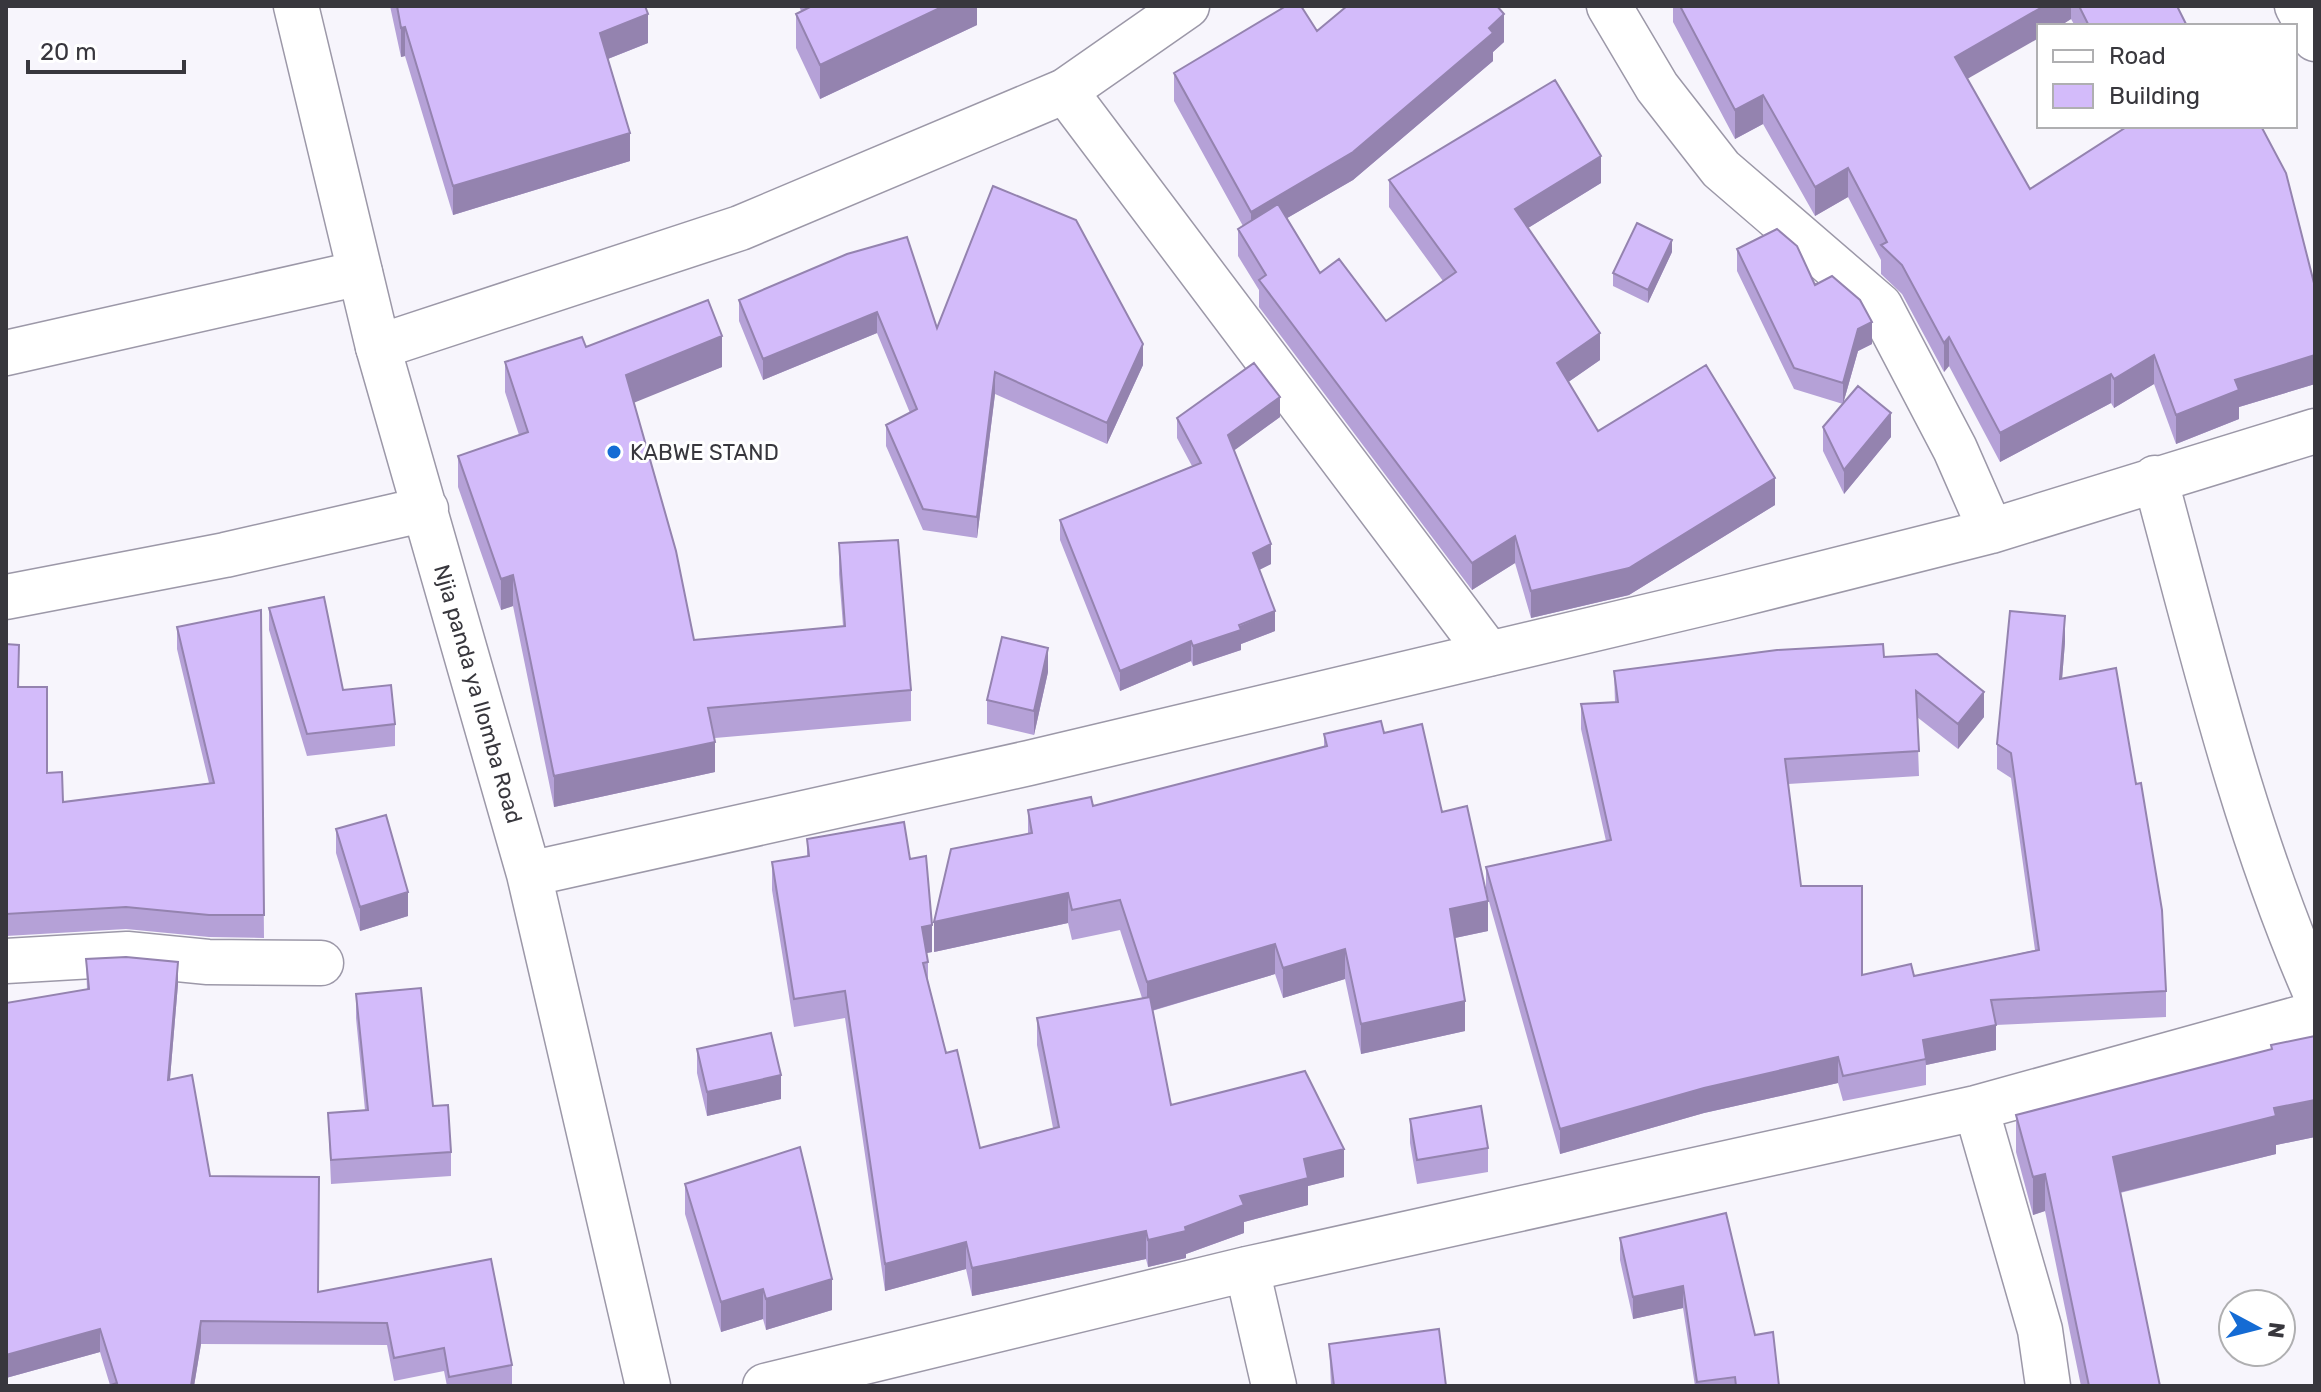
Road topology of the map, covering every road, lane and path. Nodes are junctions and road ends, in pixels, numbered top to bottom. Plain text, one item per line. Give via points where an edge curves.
1 (296, 6) edge
2 (1187, 6) edge
3 (1609, 6) edge
4 (2297, 6) edge
5 (2315, 39) edge
6 (1065, 91) junction
7 (360, 273) junction
8 (378, 347) junction
9 (6, 353) edge
10 (2315, 431) edge
11 (2155, 478) junction
12 (426, 509) junction
13 (1991, 531) junction
14 (6, 597) edge
15 (1489, 654) junction
16 (529, 874) junction
17 (6, 961) edge
18 (321, 963) dead end
19 (2315, 992) edge
20 (2315, 1014) edge
21 (1976, 1108) junction
22 (1247, 1269) junction
23 (648, 1386) edge
24 (765, 1386) edge
25 (1274, 1386) edge
26 (2048, 1386) edge

1 - 7 street, Njia panda ya Ilomba Road
2 - 6 street
3 - 13 street via 1657,87 1721,169 1880,306
4 - 5 street
6 - 8 street via 740,228
6 - 15 street
7 - 8 street, Njia panda ya Ilomba Road
7 - 9 street
8 - 12 street, Njia panda ya Ilomba Road
10 - 11 street
11 - 13 street
11 - 19 street via 2225,736 2281,914
12 - 14 street
12 - 16 street, Njia panda ya Ilomba Road
13 - 15 street
15 - 16 street
16 - 23 street, Njia panda ya Ilomba Road
17 - 18 street via 127,954 208,962
20 - 21 street
21 - 22 street
21 - 26 street via 2040,1330
22 - 24 street
22 - 25 street

